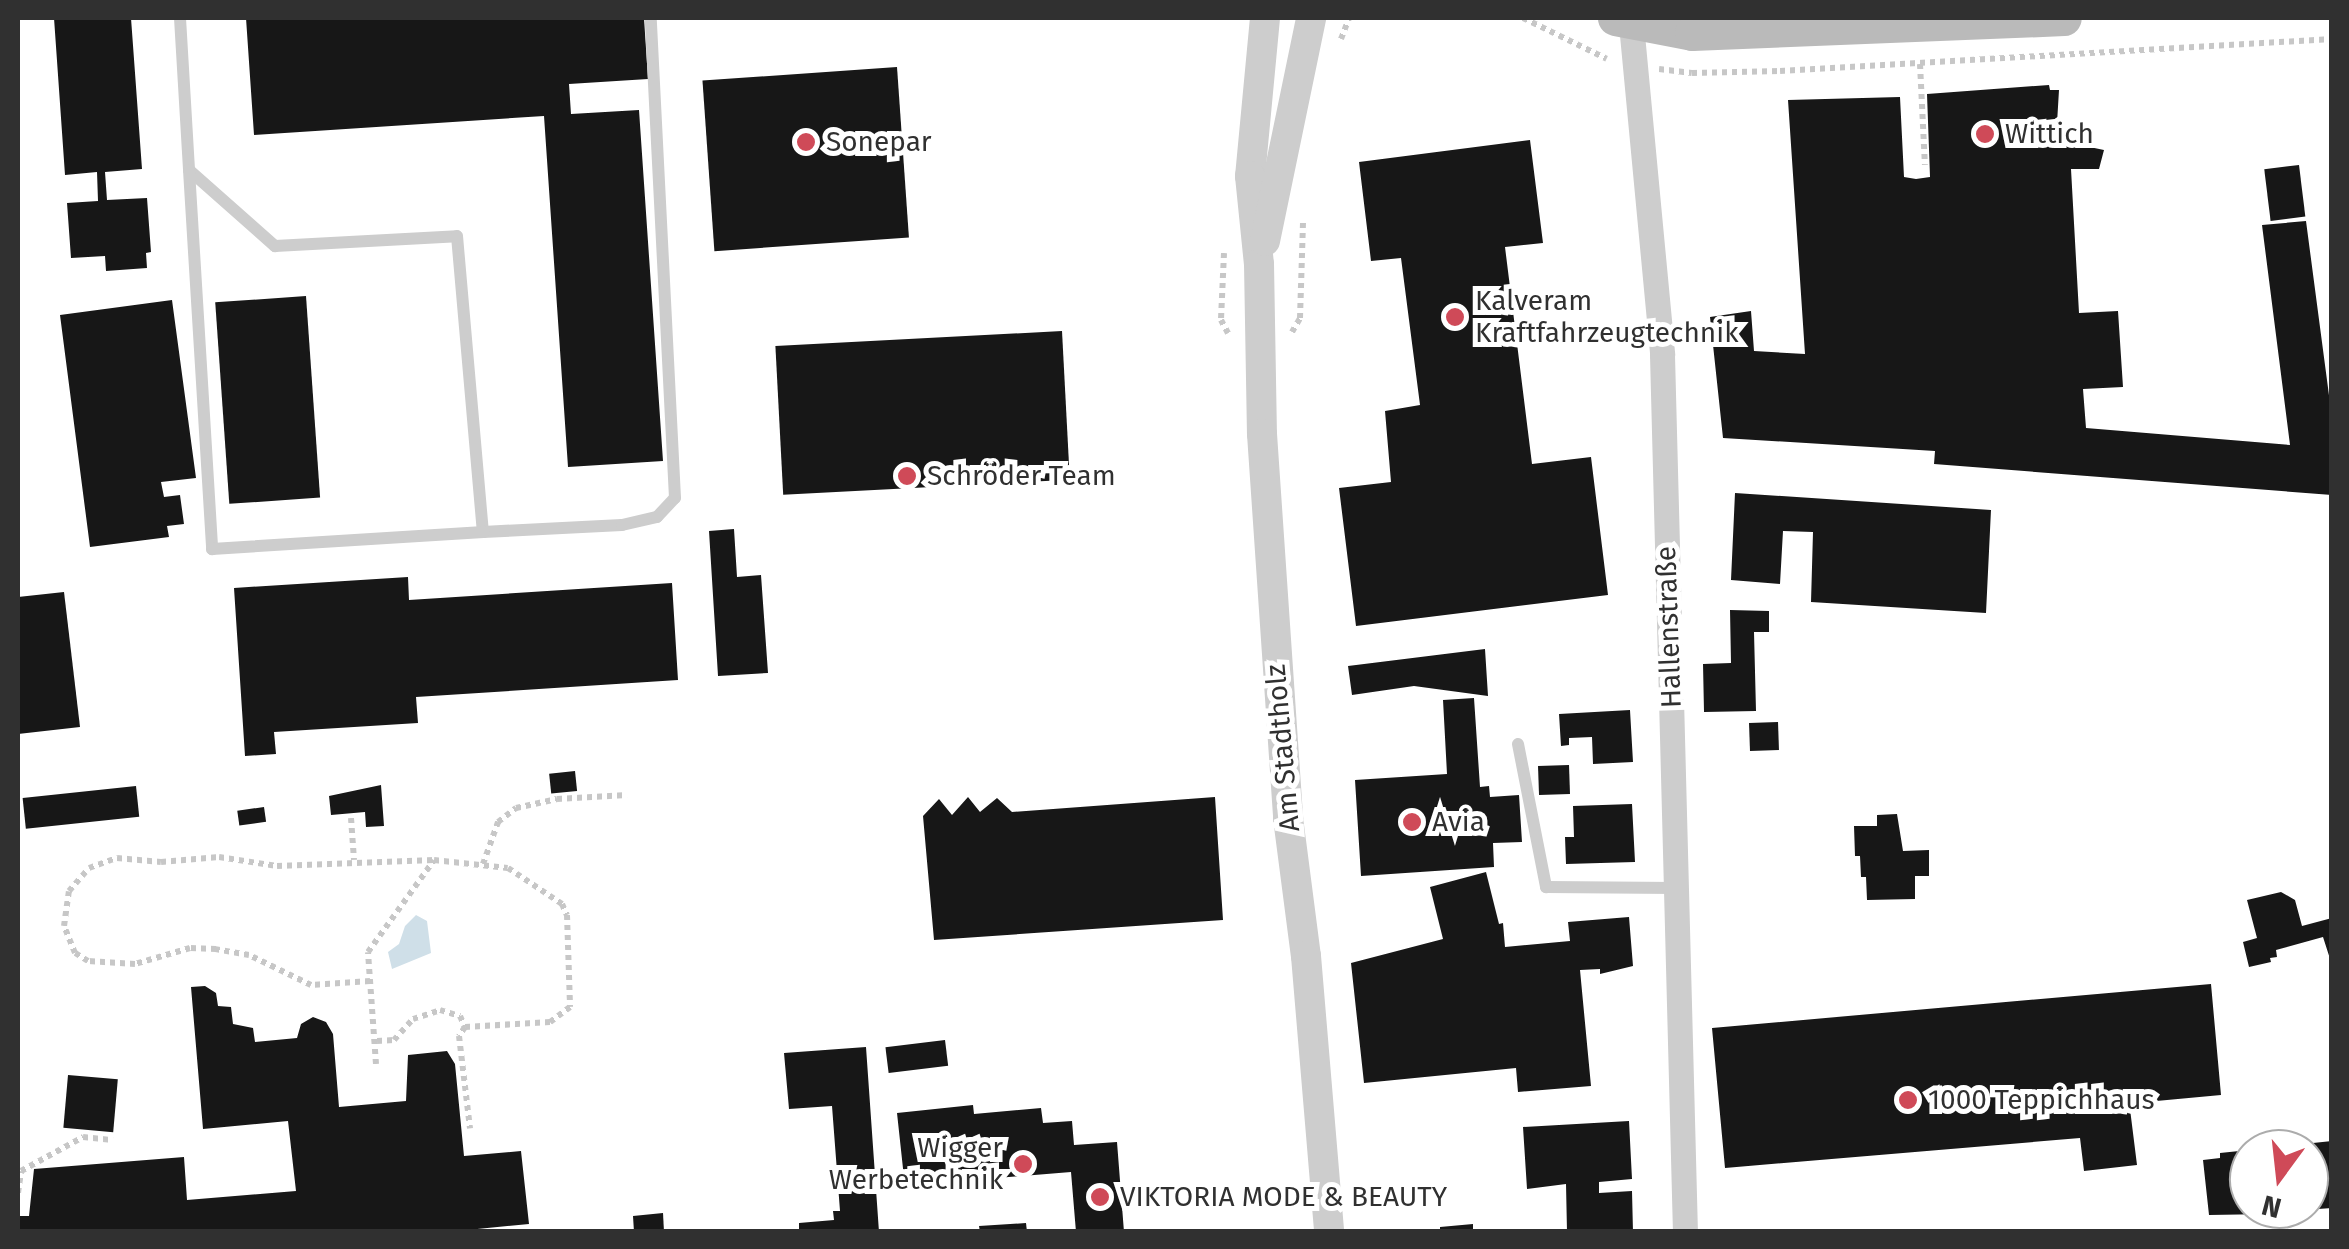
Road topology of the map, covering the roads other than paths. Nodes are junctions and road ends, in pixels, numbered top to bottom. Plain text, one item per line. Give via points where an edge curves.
1 (180, 18) edge
2 (651, 18) edge
3 (1264, 18) edge
4 (2064, 18) edge
5 (1313, 20) edge
6 (1623, 20) edge
7 (1868, 22) edge
8 (190, 170) junction
9 (1260, 264) junction
10 (483, 532) junction
11 (1518, 744) dead end
12 (1676, 888) junction
13 (1329, 1232) edge
14 (1686, 1232) edge

1 - 8 lane
2 - 10 lane via 675,498 657,517 622,524
3 - 9 street, Am Stadtholz via 1250,176
4 - 7 main road
5 - 9 street, Am Stadtholz
6 - 7 main road via 1692,32
6 - 12 street, Hallenstraße via 1662,355
8 - 10 lane via 275,246 458,236
8 - 10 lane via 212,549
9 - 13 street, Am Stadtholz via 1272,607
11 - 12 lane via 1546,887
12 - 14 street, Hallenstraße

